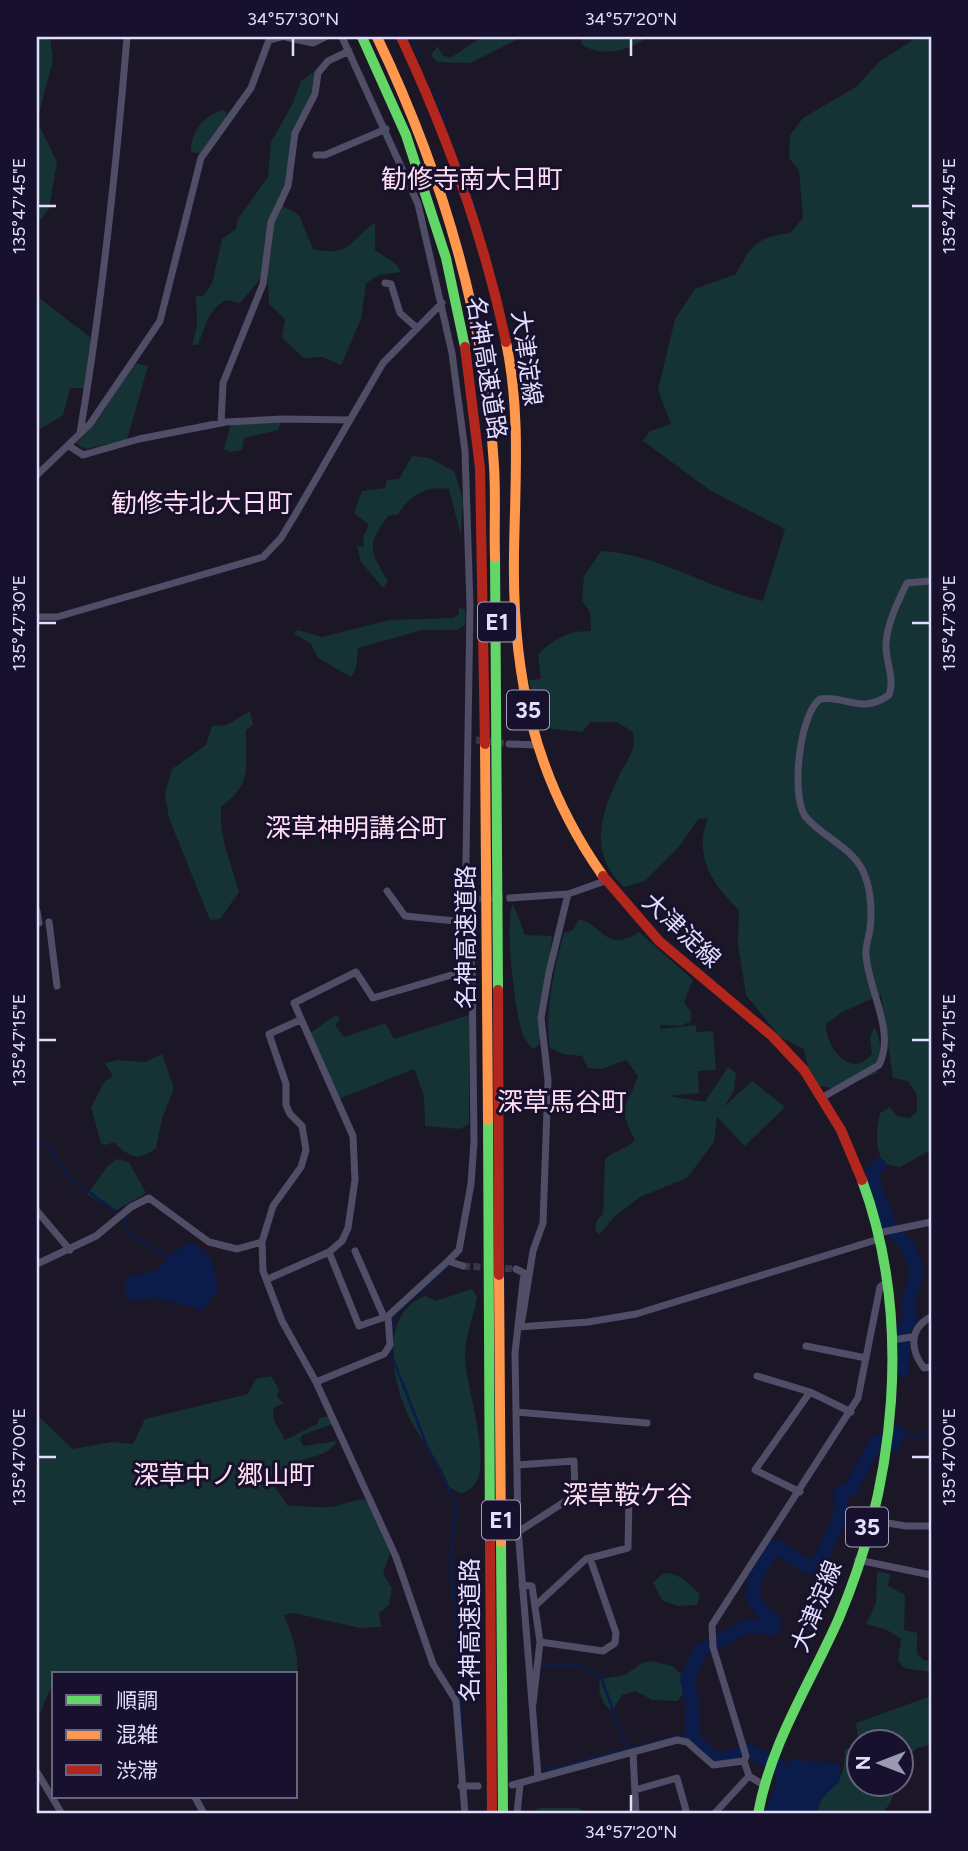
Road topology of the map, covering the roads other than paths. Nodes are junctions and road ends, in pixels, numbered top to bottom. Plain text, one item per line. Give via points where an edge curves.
1 (127, 37) edge
2 (283, 37) edge
3 (325, 37) edge
4 (342, 37) edge
5 (362, 37) edge
6 (377, 37) edge
7 (401, 37) edge
8 (349, 51) junction
9 (386, 130) junction
10 (316, 155) dead end
11 (385, 283) dead end
12 (442, 303) junction
13 (417, 328) junction
14 (349, 420) junction
15 (221, 423) junction
16 (80, 434) junction
17 (69, 446) junction
18 (37, 475) edge
19 (931, 581) edge
20 (37, 617) edge
21 (466, 740) junction
22 (476, 740) tunnel mouth
23 (509, 744) tunnel mouth
24 (537, 745) junction
25 (605, 881) junction
26 (387, 891) dead end
27 (568, 894) junction
28 (510, 898) tunnel mouth
29 (466, 899) junction
30 (475, 899) tunnel mouth
31 (37, 911) edge
32 (49, 922) dead end
33 (465, 922) junction
34 (39, 923) dead end
35 (472, 969) junction
36 (57, 986) dead end
37 (300, 1020) junction
38 (823, 1097) junction
39 (37, 1211) edge
40 (931, 1222) edge
41 (885, 1233) junction
42 (262, 1242) junction
43 (70, 1250) junction
44 (355, 1251) dead end
45 (329, 1252) junction
46 (448, 1261) junction
47 (37, 1264) edge
48 (463, 1266) tunnel mouth
49 (516, 1269) dead end
50 (268, 1279) junction
51 (888, 1281) junction
52 (386, 1317) junction
53 (931, 1317) edge
54 (519, 1327) junction
55 (902, 1338) junction
56 (806, 1346) dead end
57 (866, 1358) junction
58 (931, 1367) edge
59 (757, 1376) dead end
60 (316, 1382) junction
61 (810, 1392) junction
62 (516, 1412) junction
63 (851, 1412) junction
64 (647, 1423) dead end
65 (517, 1465) junction
66 (649, 1491) dead end
67 (800, 1492) junction
68 (869, 1520) junction
69 (931, 1526) edge
70 (519, 1532) junction
71 (590, 1558) junction
72 (858, 1560) junction
73 (931, 1575) edge
74 (522, 1585) junction
75 (536, 1605) junction
76 (540, 1642) junction
77 (531, 1707) junction
78 (633, 1752) junction
79 (745, 1756) junction
80 (37, 1772) edge
81 (749, 1776) junction
82 (538, 1777) junction
83 (762, 1783) junction
84 (461, 1786) junction
85 (478, 1786) dead end
86 (635, 1790) junction
87 (52, 1797) edge
88 (52, 1798) edge
89 (196, 1798) edge
90 (62, 1814) edge
91 (204, 1814) edge
92 (465, 1814) edge
93 (492, 1814) edge
94 (503, 1814) edge
95 (517, 1814) edge
96 (636, 1814) edge
97 (687, 1814) edge
98 (714, 1814) edge
99 (758, 1814) edge

1 - 16 street via 115,181
2 - 3 street via 313,43
2 - 16 street via 269,40 251,88 201,158 160,321
4 - 8 street
5 - 93 main road, 名神高速道路 / E1 via 407,135 446,258 468,362 480,468
6 - 94 main road, 名神高速道路 / E1 via 424,141 453,228 482,359 494,466
7 - 24 main road, 大津淀線 / 35 via 481,246 509,351 514,403 517,652
8 - 9 street via 377,100
8 - 15 street via 328,61 318,73 315,94 295,133 288,186 271,222 263,284 223,383
9 - 10 street
9 - 12 street via 418,204
11 - 13 street via 391,285 400,313
12 - 13 street
12 - 21 street via 465,451 470,606
13 - 14 street via 383,363
14 - 15 street
14 - 20 street via 281,538 263,556 57,617
15 - 17 street via 83,455
16 - 17 street
17 - 18 street
19 - 38 street via 907,583 891,622 886,641 889,695 875,704 861,705 820,699 810,709 802,730 802,810 852,857 866,877 870,927 866,955 883,1043 879,1065
21 - 22 street
21 - 29 street
23 - 24 street
24 - 25 main road, 大津淀線 / 35 via 567,818
25 - 27 street
25 - 38 main road, 大津淀線 / 35 via 644,926 783,1047
26 - 33 street via 405,916
27 - 28 street
27 - 54 street via 541,1018 548,1080 543,1223
29 - 30 street
29 - 33 street
31 - 34 street
32 - 36 street
33 - 35 street
35 - 37 street via 373,998 356,972 294,1003
35 - 46 street via 471,1184 459,1250
37 - 42 street via 269,1034 286,1084 286,1105 302,1126 306,1150 301,1167 274,1206
37 - 45 street via 354,1136 348,1228
38 - 41 main road, 大津淀線 / 35
39 - 43 street
40 - 41 street
41 - 51 main road, 大津淀線 / 35
41 - 54 street via 636,1314
42 - 43 street via 237,1249 209,1242 149,1198
42 - 50 street via 263,1271
43 - 47 street
44 - 52 street
45 - 50 street
45 - 52 street via 359,1326
46 - 48 street
46 - 52 street
49 - 54 street via 524,1273
50 - 60 street via 282,1321
51 - 55 main road, 大津淀線 / 35
51 - 57 street via 880,1287
52 - 60 street via 390,1345 384,1354
53 - 55 street
54 - 62 street
55 - 58 street via 924,1368
55 - 68 main road, 大津淀線 / 35
56 - 57 street
57 - 63 street via 863,1383
59 - 61 street
60 - 84 street via 396,1557 433,1664 456,1701
61 - 63 street
61 - 67 street via 755,1470
62 - 64 street
62 - 65 street
63 - 67 street
65 - 70 street
65 - 70 street via 574,1461 575,1490 572,1497
66 - 71 street via 634,1490 629,1496 628,1548
67 - 79 street via 716,1616 712,1644
68 - 69 street
68 - 72 main road, 大津淀線 / 35
70 - 74 street
71 - 75 street
71 - 76 street via 616,1633 615,1643 603,1651
72 - 73 street
72 - 83 main road, 大津淀線 / 35 via 836,1622
74 - 75 street via 532,1586
74 - 77 street
75 - 76 street
76 - 77 street
77 - 82 street
78 - 79 street via 677,1740 687,1742 713,1765
78 - 82 street
78 - 86 street
79 - 81 street
80 - 87 street
81 - 83 street
81 - 98 street
82 - 95 street via 516,1785
83 - 99 main road, 大津淀線 / 35
84 - 85 street
84 - 92 street
86 - 96 street
86 - 97 street via 677,1778
88 - 90 street
89 - 91 street

